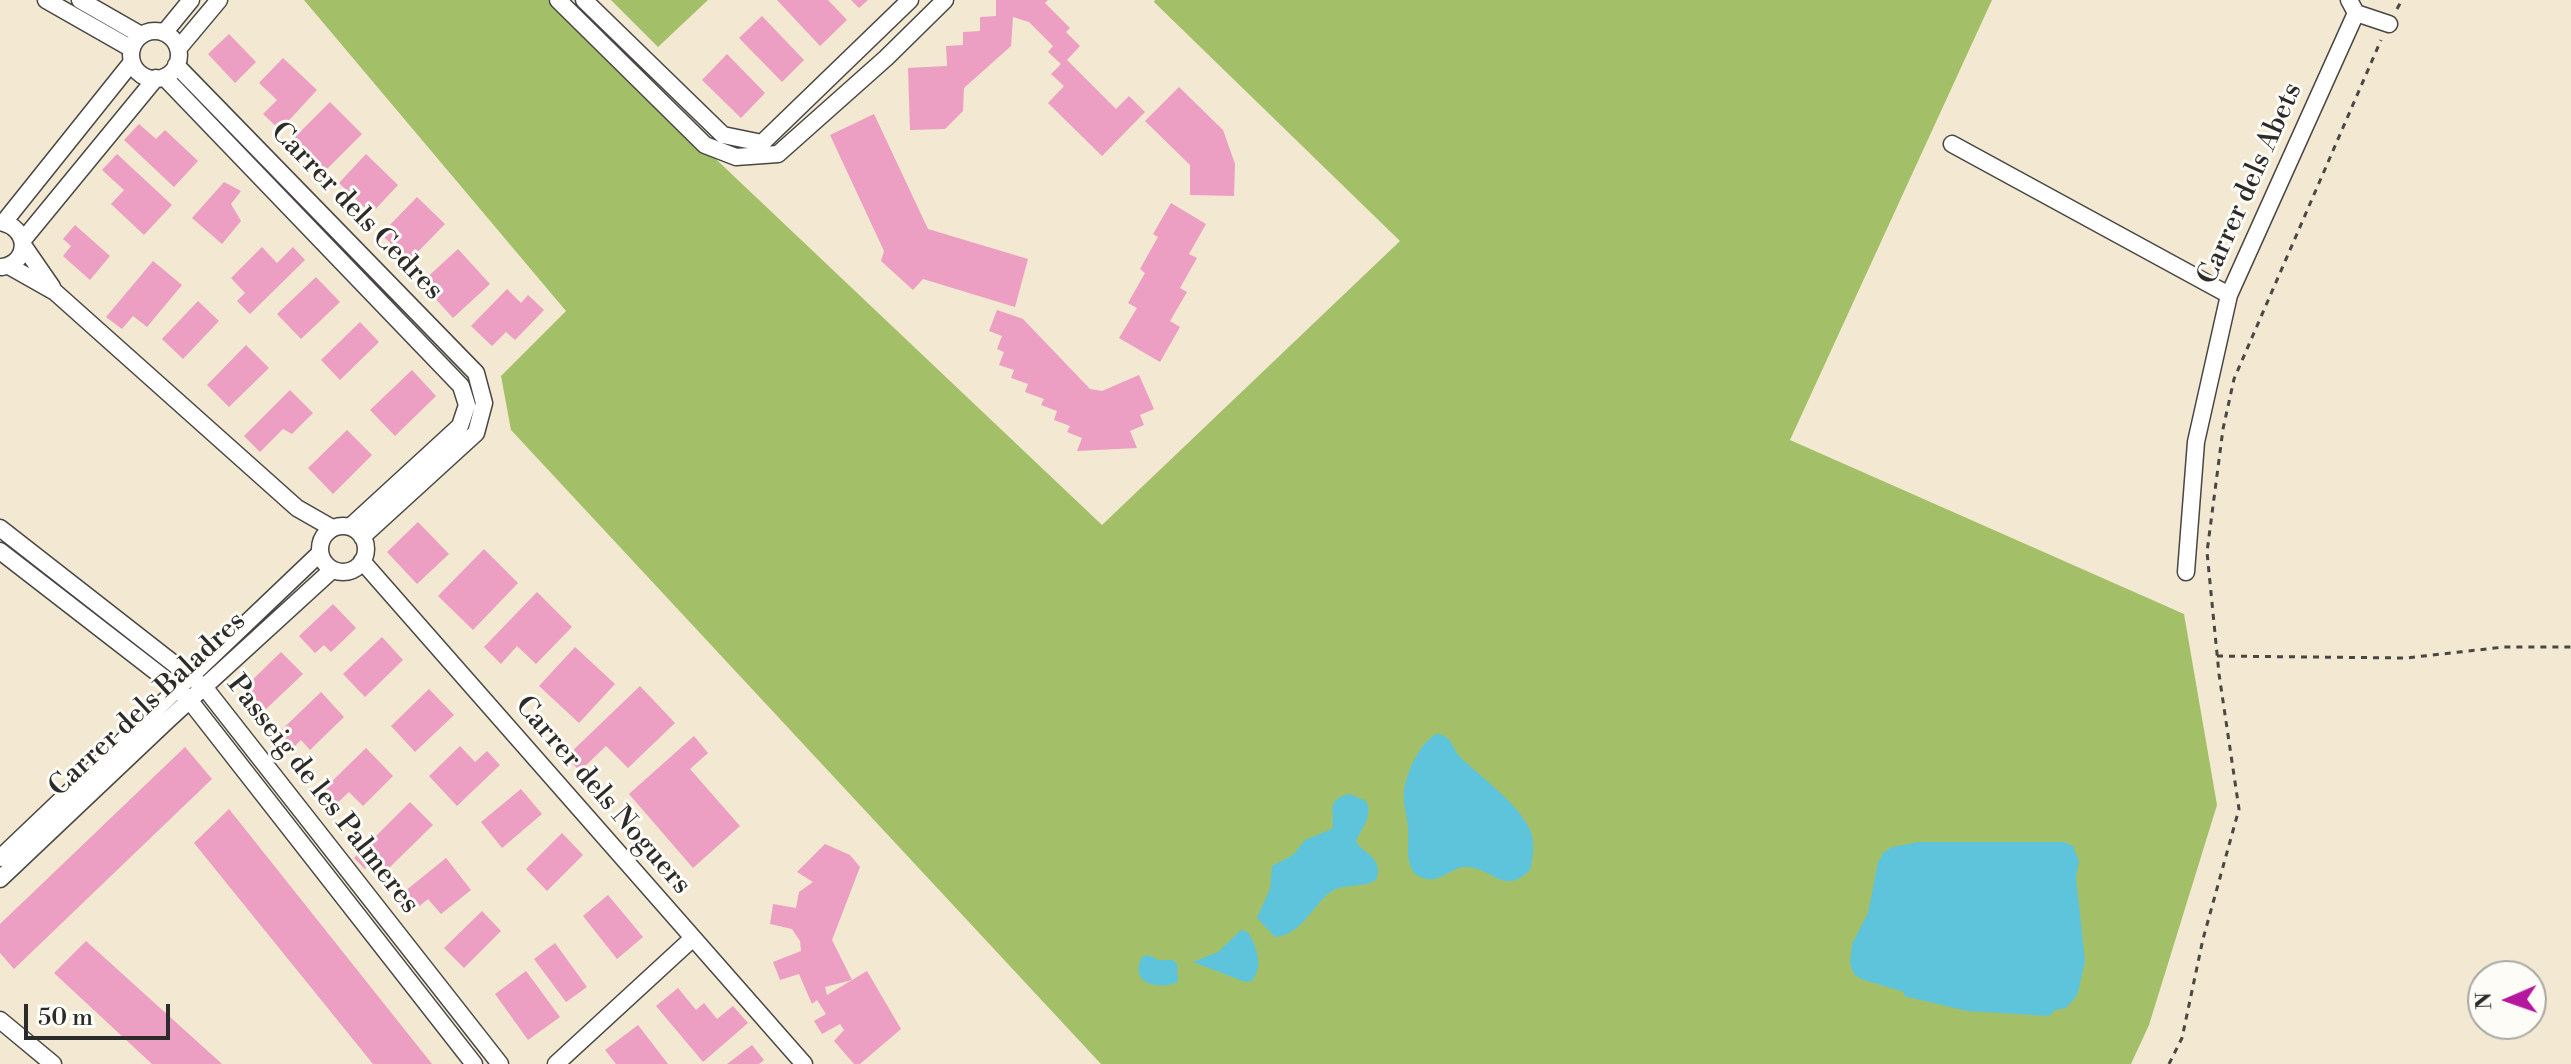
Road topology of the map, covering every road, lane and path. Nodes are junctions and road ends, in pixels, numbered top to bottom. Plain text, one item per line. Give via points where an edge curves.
1 (46, 0) edge
2 (80, 0) edge
3 (191, 0) edge
4 (219, 0) edge
5 (558, 0) edge
6 (584, 0) edge
7 (910, 0) edge
8 (945, 0) edge
9 (2402, 0) edge
10 (2352, 6) edge
11 (2389, 24) junction
12 (164, 33) junction
13 (135, 49) junction
14 (169, 67) junction
15 (1952, 144) dead end
16 (2, 222) edge
17 (23, 242) junction
18 (5, 267) edge
19 (55, 292) junction
20 (2229, 295) junction
21 (297, 508) junction
22 (0, 528) edge
23 (332, 528) junction
24 (356, 532) junction
25 (320, 548) junction
26 (0, 551) edge
27 (362, 561) junction
28 (332, 570) junction
29 (2186, 572) dead end
30 (2571, 647) edge
31 (2217, 656) junction
32 (183, 682) junction
33 (205, 688) junction
34 (190, 701) junction
35 (0, 858) edge
36 (0, 879) edge
37 (693, 938) junction
38 (0, 1020) edge
39 (53, 1064) edge
40 (474, 1064) edge
41 (500, 1064) edge
42 (556, 1064) edge
43 (804, 1064) edge
44 (2169, 1064) edge

1 - 13 street
2 - 13 street
3 - 12 street
4 - 14 street
5 - 8 street via 705,145 736,157 778,154
6 - 7 street via 723,135 762,143
9 - 11 path
10 - 11 street
10 - 20 street, Carrer dels Abets
11 - 31 path via 2234,379 2207,552
12 - 13 street via 149,32
12 - 14 street via 175,42
13 - 14 street via 142,75
13 - 16 street
14 - 17 street
14 - 24 street, Carrer dels Cedres via 475,404 476,433
15 - 20 street
16 - 17 street via 14,227
17 - 18 street via 16,262
17 - 19 street
18 - 19 street
19 - 21 street
20 - 29 street, Carrer dels Abets via 2196,442
21 - 23 street
21 - 25 street
22 - 32 street, Passeig de les Palmeres
23 - 24 street
23 - 25 street
24 - 27 street via 366,552
25 - 28 street
25 - 32 street, Carrer dels Baladres
26 - 32 street, Passeig de les Palmeres
27 - 28 street via 350,571
27 - 37 street, Carrer dels Noguers
28 - 33 street, Carrer dels Baladres
30 - 31 path via 2504,647 2406,658
31 - 44 path via 2239,809 2182,1038
32 - 33 street, Passeig de les Palmeres
32 - 34 street, Passeig de les Palmeres
32 - 35 street, Carrer dels Baladres
33 - 34 street, Carrer dels Baladres
33 - 41 street, Passeig de les Palmeres
34 - 36 street, Carrer dels Baladres
34 - 40 street, Passeig de les Palmeres
37 - 42 street
37 - 43 street, Carrer dels Noguers
38 - 39 street

